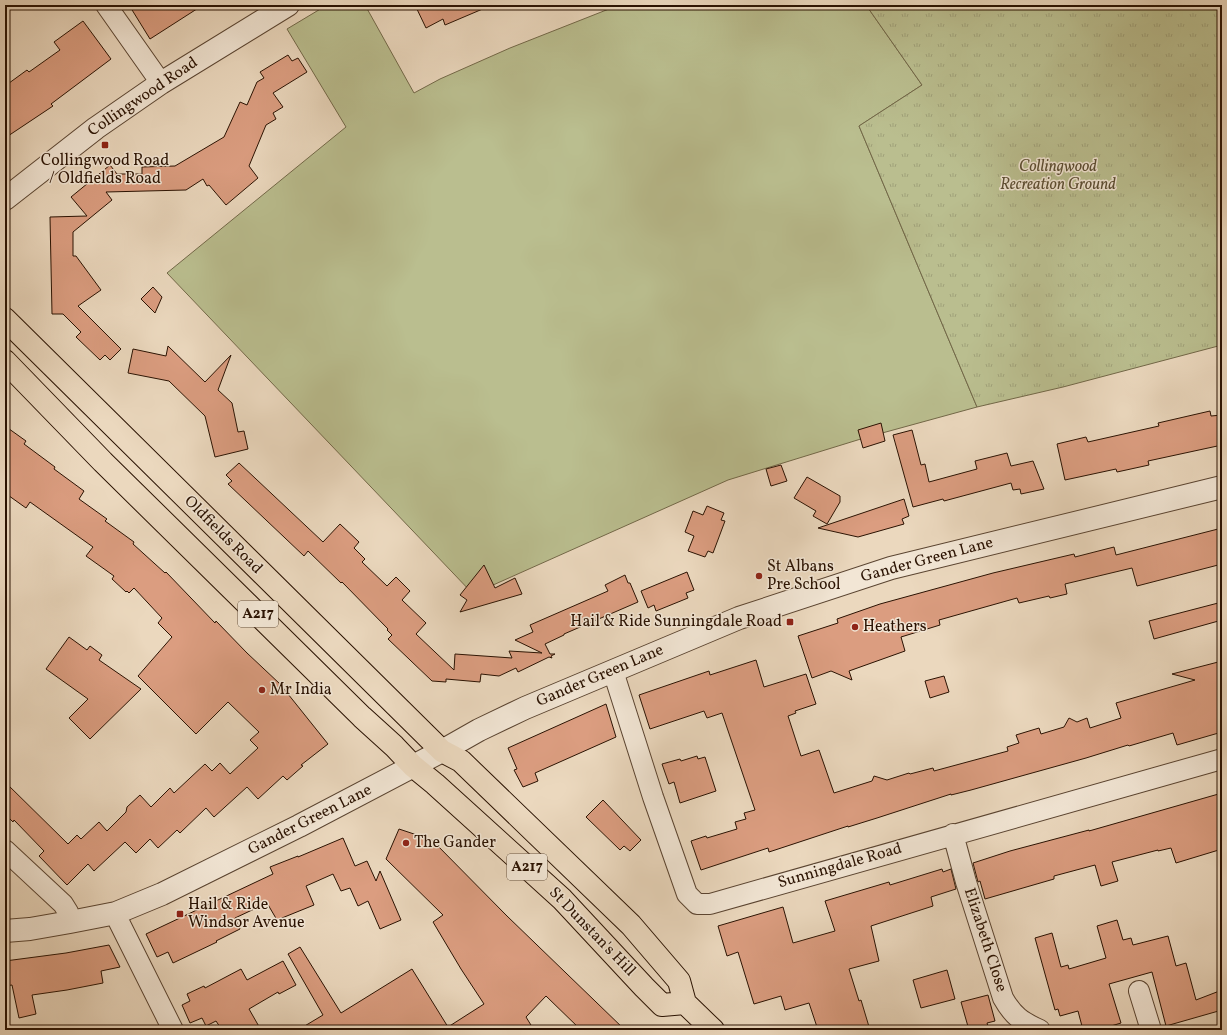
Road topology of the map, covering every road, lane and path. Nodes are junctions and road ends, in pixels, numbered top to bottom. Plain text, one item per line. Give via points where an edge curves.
1 (106, 5) edge
2 (288, 5) edge
3 (161, 83) junction
4 (5, 199) edge
5 (5, 319) edge
6 (5, 361) edge
7 (1222, 487) edge
8 (613, 671) junction
9 (442, 751) junction
10 (1222, 758) edge
11 (413, 766) junction
12 (953, 834) junction
13 (5, 850) edge
14 (116, 913) junction
15 (70, 922) junction
16 (5, 931) edge
17 (1139, 991) dead end
18 (685, 1003) junction
19 (173, 1030) edge
20 (713, 1030) edge
21 (1040, 1030) edge
22 (1151, 1030) edge

1 - 3 street
2 - 3 street, Collingwood Road
3 - 4 street, Collingwood Road via 96,128
5 - 9 highway, Oldfields Road / A217
6 - 11 highway, Oldfields Road / A217 via 103,462
7 - 8 street, Gander Green Lane via 891,568 739,618
8 - 9 street, Gander Green Lane via 525,708
8 - 12 street, Sunningdale Road via 687,894 697,904 710,904
9 - 11 street, Gander Green Lane
9 - 18 highway, St Dunstan's Hill / A217 via 461,761 631,925 678,981
10 - 12 street, Sunningdale Road
11 - 14 street, Gander Green Lane via 292,830 162,894
11 - 18 highway, St Dunstan's Hill / A217 via 562,899 662,1005
12 - 21 street, Elizabeth Close via 1004,998 1015,1015
13 - 15 street via 63,904
14 - 15 street, Gander Green Lane
14 - 19 street
15 - 16 street, Gander Green Lane
17 - 22 street
18 - 20 highway, St Dunstan's Hill / A217

